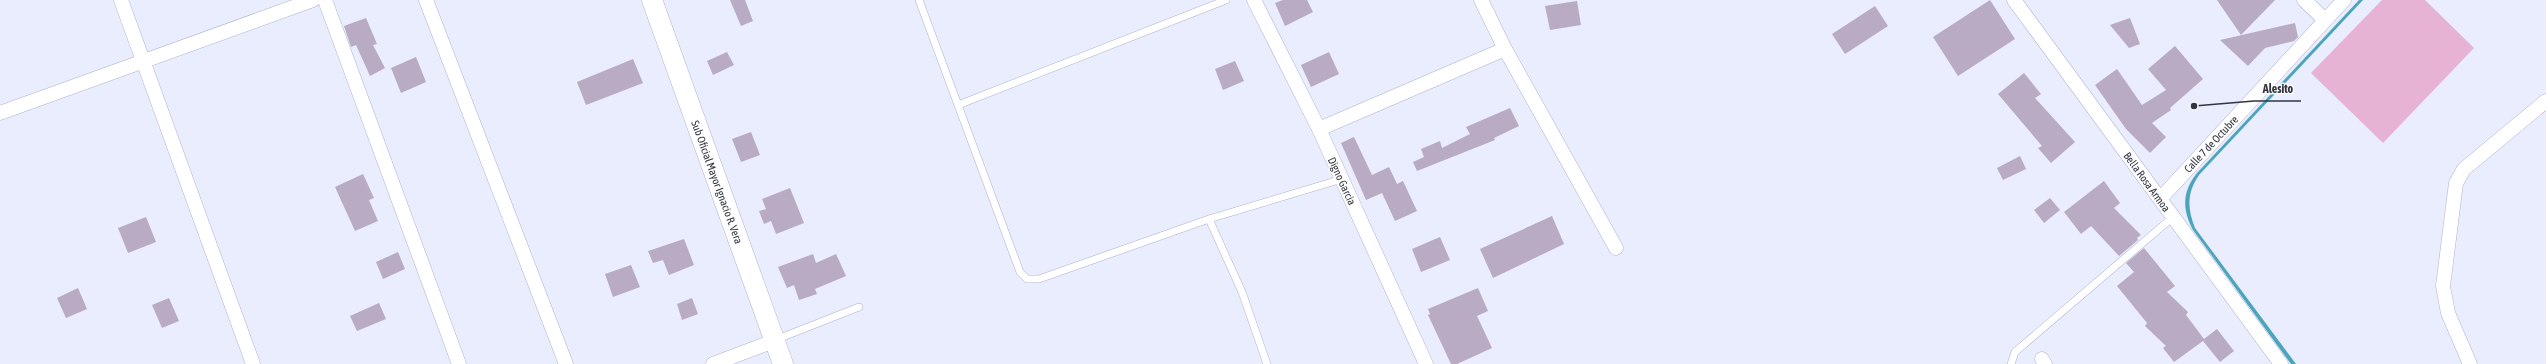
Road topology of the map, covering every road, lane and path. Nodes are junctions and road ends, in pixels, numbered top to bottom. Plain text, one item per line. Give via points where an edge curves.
1 (121, 0) edge
2 (313, 0) edge
3 (325, 0) edge
4 (426, 0) edge
5 (652, 0) edge
6 (919, 0) edge
7 (1226, 0) edge
8 (1254, 0) edge
9 (1481, 0) edge
10 (2014, 0) edge
11 (2304, 0) edge
12 (2344, 0) edge
13 (2325, 20) junction
14 (1505, 49) junction
15 (145, 61) junction
16 (2546, 101) edge
17 (958, 105) junction
18 (0, 113) edge
19 (1319, 129) junction
20 (1342, 179) junction
21 (2160, 199) junction
22 (2173, 217) junction
23 (1209, 219) junction
24 (1616, 248) dead end
25 (859, 307) dead end
26 (774, 340) junction
27 (253, 364) edge
28 (459, 364) edge
29 (566, 364) edge
30 (713, 364) edge
31 (783, 364) edge
32 (1267, 364) edge
33 (1426, 364) edge
34 (2011, 364) edge
35 (2281, 364) edge
36 (2470, 364) edge

1 - 15 street
2 - 15 street
3 - 28 street
4 - 29 street
5 - 26 street, Sub Oficial Mayor Ignacio R. Vera
6 - 17 lane
7 - 17 lane
8 - 19 street, Digno Garcia
9 - 14 street
10 - 21 street, Bella Rosa Armoa
11 - 13 street
12 - 13 street, Calle 7 de Octubre
13 - 21 street, Calle 7 de Octubre
14 - 19 street
14 - 24 street
15 - 18 street
15 - 27 street
16 - 36 street via 2464,169 2456,183 2443,286 2448,313
17 - 23 lane via 1020,272 1027,279 1040,279
19 - 20 street, Digno Garcia
20 - 23 lane
20 - 33 street, Digno Garcia
21 - 22 street, Bella Rosa Armoa
22 - 34 lane via 2015,352
22 - 35 street, Bella Rosa Armoa
23 - 32 lane via 1242,292
25 - 26 lane
26 - 30 street
26 - 31 street, Sub Oficial Mayor Ignacio R. Vera

